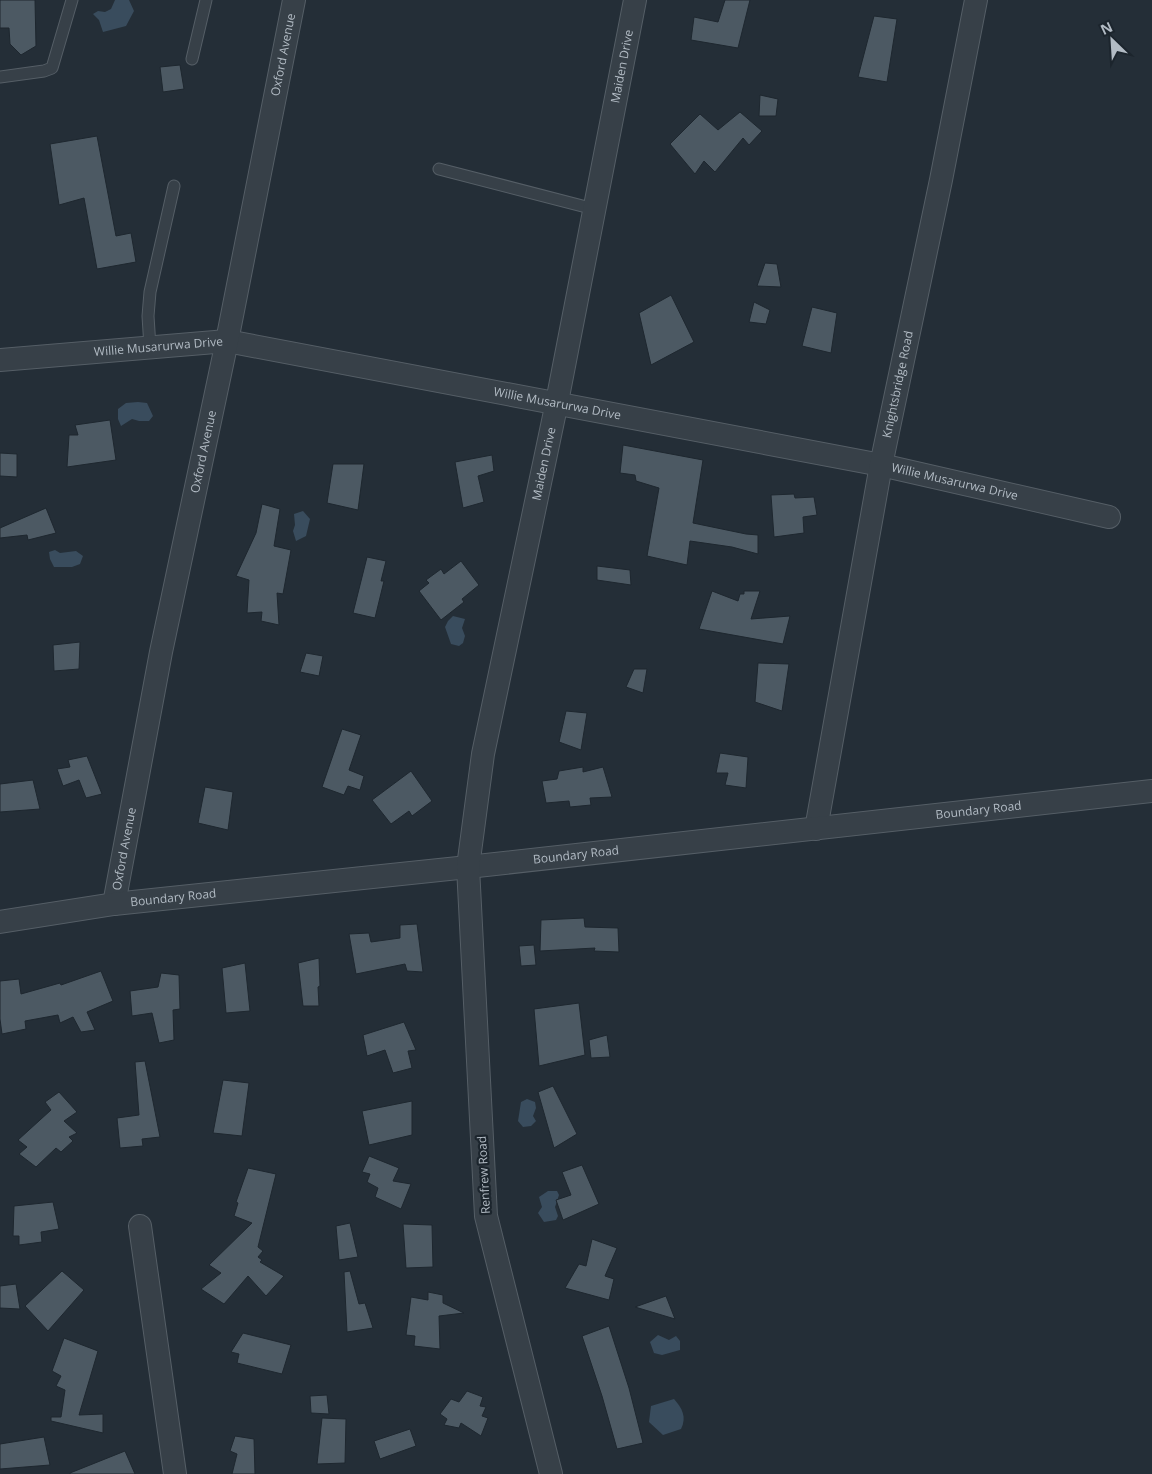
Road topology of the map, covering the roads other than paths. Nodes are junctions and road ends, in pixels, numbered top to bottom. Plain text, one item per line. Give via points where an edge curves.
1 (72, 0) edge
2 (206, 0) edge
3 (294, 0) edge
4 (635, 0) edge
5 (976, 0) edge
6 (192, 59) dead end
7 (0, 77) edge
8 (439, 169) dead end
9 (174, 186) dead end
10 (594, 209) junction
11 (227, 341) junction
12 (150, 347) junction
13 (0, 360) edge
14 (557, 402) junction
15 (881, 465) junction
16 (1109, 518) dead end
17 (1152, 791) edge
18 (816, 829) junction
19 (468, 868) junction
20 (114, 904) junction
21 (0, 922) edge
22 (140, 1226) dead end
23 (175, 1474) edge
24 (551, 1474) edge

1 - 7 lane via 52,68
2 - 6 lane
3 - 11 street, Oxford Avenue
4 - 10 street, Maiden Drive
5 - 15 street, Knightsbridge Road
8 - 10 lane
9 - 12 lane via 150,292
10 - 14 street, Maiden Drive
11 - 12 street, Willie Musarurwa Drive
11 - 14 street, Willie Musarurwa Drive
11 - 20 street, Oxford Avenue via 161,652
12 - 13 street, Willie Musarurwa Drive
14 - 15 street, Willie Musarurwa Drive
14 - 19 street, Maiden Drive via 482,754
15 - 16 street, Willie Musarurwa Drive
15 - 18 street, Knightsbridge Road
17 - 18 street, Boundary Road
18 - 19 street, Boundary Road
19 - 20 street, Boundary Road
19 - 24 street, Renfrew Road via 486,1216
20 - 21 street, Boundary Road
22 - 23 street

